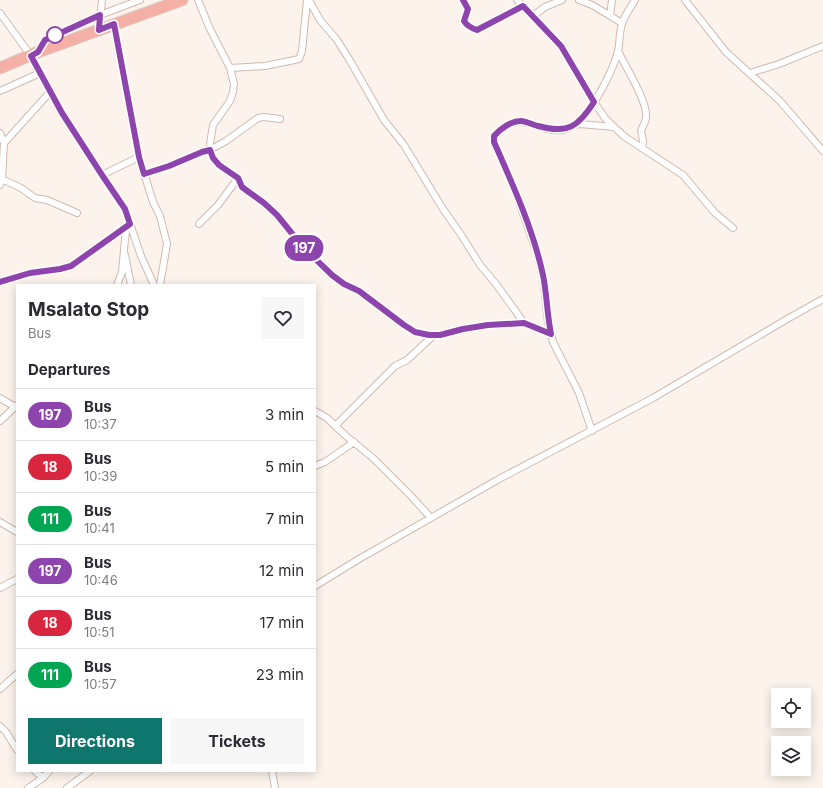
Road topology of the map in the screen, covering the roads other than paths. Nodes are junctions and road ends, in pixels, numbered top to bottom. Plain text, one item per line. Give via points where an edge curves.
1 (102, 0) edge
2 (140, 0) edge
3 (182, 0) edge
4 (198, 0) edge
5 (308, 0) edge
6 (463, 0) edge
7 (517, 0) edge
8 (562, 0) edge
9 (579, 0) edge
10 (612, 0) edge
11 (635, 0) edge
12 (685, 0) edge
13 (169, 2) edge
14 (523, 6) junction
15 (0, 13) edge
16 (100, 15) junction
17 (533, 16) junction
18 (610, 16) junction
19 (622, 23) junction
20 (114, 24) junction
21 (99, 30) junction
22 (823, 46) edge
23 (618, 51) junction
24 (34, 54) junction
25 (0, 68) edge
26 (230, 68) junction
27 (40, 73) junction
28 (750, 73) junction
29 (0, 91) edge
30 (51, 91) junction
31 (594, 102) junction
32 (280, 119) dead end
33 (573, 126) junction
34 (614, 127) junction
35 (0, 133) edge
36 (4, 143) junction
37 (642, 148) junction
38 (210, 150) junction
39 (823, 151) edge
40 (139, 157) junction
41 (144, 174) junction
42 (102, 175) junction
43 (238, 178) junction
44 (1, 182) edge
45 (77, 213) dead end
46 (199, 224) dead end
47 (128, 226) junction
48 (733, 228) dead end
49 (124, 252) junction
50 (0, 282) edge
51 (117, 284) edge
52 (131, 284) edge
53 (154, 284) edge
54 (160, 284) edge
55 (823, 299) edge
56 (524, 323) junction
57 (551, 334) junction
58 (434, 335) junction
59 (0, 398) edge
60 (16, 407) edge
61 (316, 412) edge
62 (0, 421) edge
63 (335, 426) junction
64 (592, 431) junction
65 (354, 442) junction
66 (316, 466) edge
67 (431, 518) junction
68 (0, 522) edge
69 (16, 531) edge
70 (16, 580) edge
71 (316, 585) edge
72 (0, 588) edge
73 (16, 675) edge
74 (0, 689) edge
75 (0, 726) edge
76 (16, 748) edge
77 (36, 772) edge
78 (48, 772) edge
79 (88, 772) edge
80 (272, 772) edge
81 (43, 778) junction
82 (28, 788) edge
83 (67, 788) edge
84 (275, 788) edge

1 - 16 street
2 - 16 street
3 - 13 highway
4 - 26 street via 205,20
5 - 26 street via 302,51 298,58 265,66
5 - 56 street via 350,59 384,120 404,145 480,265
6 - 14 street via 468,9 464,21 466,25 477,30
7 - 14 street
8 - 17 street via 545,7
9 - 18 street
10 - 18 street
11 - 19 street
12 - 28 street via 726,52
13 - 20 highway
14 - 17 street
15 - 24 street
16 - 21 street
16 - 24 street via 45,40
17 - 31 street via 561,46
18 - 19 street
19 - 23 street
20 - 21 highway
20 - 40 street
21 - 24 highway
22 - 28 street
23 - 31 street
23 - 37 street via 646,111 641,130
24 - 25 highway
24 - 27 street
26 - 38 street via 233,92 230,101 213,125
27 - 29 street
27 - 30 street
28 - 39 street via 792,114
30 - 36 street
30 - 42 street via 62,113
31 - 33 street via 582,119
31 - 34 street
32 - 38 street via 258,118
33 - 34 street via 583,124
33 - 57 street via 554,130 522,121 509,124 494,136 494,142 514,188 538,256
34 - 37 street
35 - 36 street
36 - 44 street
37 - 48 street via 683,175 715,213
38 - 41 street
38 - 43 street via 219,165
40 - 41 street
40 - 42 street
41 - 54 street via 160,216 167,244
42 - 47 street via 125,209
43 - 46 street via 218,205
43 - 58 street via 242,187 277,215 303,247 332,275 359,291 415,332
44 - 45 street
47 - 49 street
47 - 50 street via 71,266 30,273
47 - 53 street
49 - 51 street via 122,272
49 - 52 street
55 - 64 street
56 - 57 street
56 - 58 street via 488,325
57 - 64 street via 579,394
58 - 63 street via 407,360 395,366
59 - 60 street
60 - 62 street
61 - 63 street
63 - 65 street
64 - 67 street
65 - 66 street
65 - 67 street via 383,467
67 - 71 street
68 - 69 street
70 - 72 street
73 - 74 street
75 - 76 street
77 - 81 street
78 - 81 street
79 - 83 street
80 - 84 street
81 - 82 street

